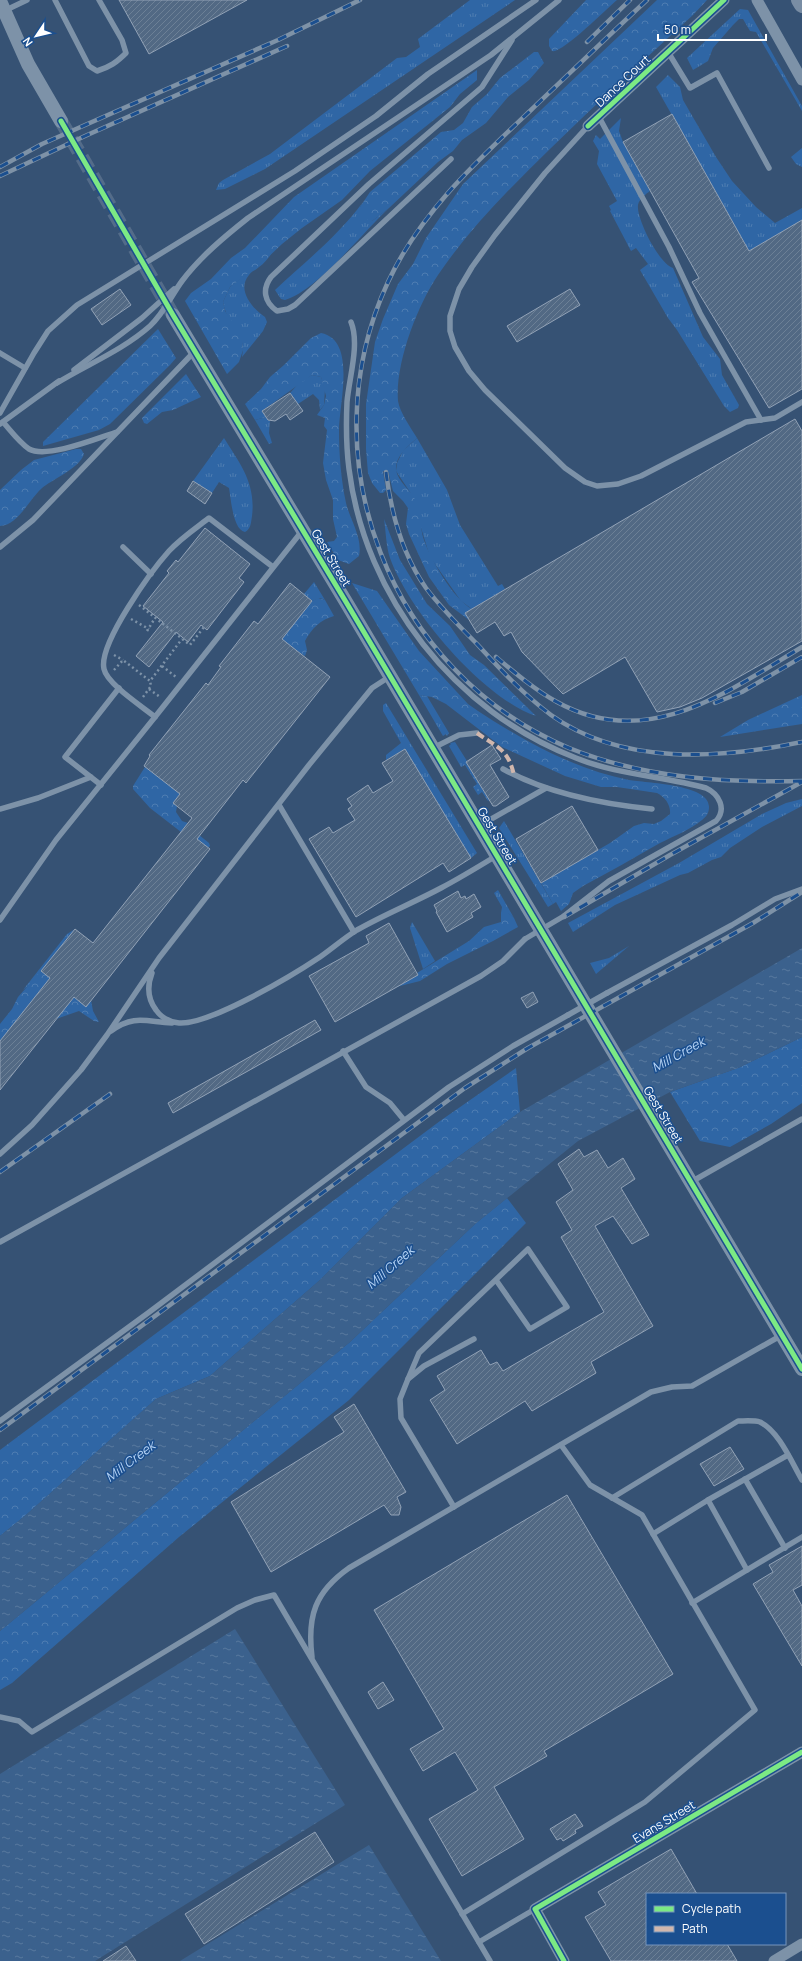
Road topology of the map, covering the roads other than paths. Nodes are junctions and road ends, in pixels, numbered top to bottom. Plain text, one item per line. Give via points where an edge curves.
1 (27, 0) edge
2 (54, 0) edge
3 (100, 0) edge
4 (536, 0) edge
5 (559, 0) edge
6 (724, 0) edge
7 (757, 0) edge
8 (799, 0) edge
9 (802, 5) edge
10 (2, 6) edge
11 (514, 38) junction
12 (668, 52) junction
13 (802, 80) edge
14 (599, 117) junction
15 (61, 121) tunnel mouth
16 (588, 126) joint
17 (451, 159) dead end
18 (769, 168) dead end
19 (182, 282) junction
20 (173, 315) tunnel mouth
21 (351, 322) dead end
22 (195, 352) junction
23 (0, 353) edge
24 (25, 368) junction
25 (57, 383) junction
26 (802, 402) edge
27 (0, 413) edge
28 (760, 420) junction
29 (2, 423) edge
30 (117, 432) junction
31 (303, 531) junction
32 (0, 547) edge
33 (123, 547) dead end
34 (273, 567) junction
35 (151, 574) junction
36 (390, 677) junction
37 (119, 688) junction
38 (155, 717) junction
39 (477, 733) dead end
40 (433, 749) junction
41 (502, 769) dead end
42 (92, 777) junction
43 (101, 785) junction
44 (546, 788) junction
45 (279, 805) junction
46 (0, 809) edge
47 (652, 809) dead end
48 (479, 826) junction
49 (497, 856) junction
50 (802, 889) edge
51 (0, 920) edge
52 (354, 932) junction
53 (159, 958) junction
54 (180, 1023) junction
55 (107, 1036) junction
56 (343, 1051) junction
57 (802, 1119) edge
58 (404, 1120) junction
59 (0, 1154) edge
60 (691, 1182) junction
61 (0, 1242) edge
62 (496, 1280) junction
63 (782, 1335) junction
64 (474, 1339) dead end
65 (802, 1369) edge
66 (408, 1379) junction
67 (0, 1421) edge
68 (561, 1445) junction
69 (788, 1455) junction
70 (745, 1479) junction
71 (802, 1480) edge
72 (612, 1498) junction
73 (708, 1500) junction
74 (454, 1507) junction
75 (652, 1534) junction
76 (802, 1537) edge
77 (785, 1548) junction
78 (747, 1570) junction
79 (692, 1602) junction
80 (312, 1659) junction
81 (0, 1717) edge
82 (802, 1752) edge
83 (535, 1909) junction
84 (462, 1914) junction
85 (480, 1942) junction
86 (802, 1944) edge
87 (490, 1961) edge
88 (564, 1961) edge
89 (774, 1961) edge

1 - 10 lane
2 - 3 lane via 89,66 97,71 107,68 126,53 122,40
4 - 24 lane via 428,74 376,116 331,147 77,305 48,331
5 - 11 lane
6 - 12 street, Dance Court
7 - 13 street
8 - 9 main road
10 - 15 street via 28,64
11 - 17 lane via 482,87 368,184 271,277 265,291 271,305 277,311 295,305
11 - 19 lane via 458,79 248,218 210,250
12 - 14 street, Dance Court
12 - 18 lane via 690,88 717,73
14 - 16 street, Dance Court
14 - 28 lane via 669,247 700,313
16 - 28 lane via 545,173 464,278 455,299 450,323 452,340 458,355 485,390 565,468 585,482 597,486 618,484 641,476 746,422
19 - 25 lane via 142,318
19 - 25 lane via 150,326 107,356
20 - 22 street, Gest Street
21 - 56 lane, bridge via 355,337 346,428 349,469 356,506 368,546 383,581 403,616 430,654 464,690 519,729 562,752 616,771 706,788 715,793 720,801 721,814 716,821 609,882 564,916 526,939 490,970
22 - 30 lane
22 - 31 street, Gest Street
23 - 24 lane
24 - 27 lane
25 - 29 lane
26 - 28 lane via 775,418
29 - 30 lane via 25,445 36,451 62,448
30 - 32 lane via 33,520
31 - 34 lane
31 - 36 street, Gest Street
33 - 35 lane
34 - 35 lane via 209,518 172,549
34 - 38 lane
35 - 37 lane via 124,615 104,657 104,669 108,678
36 - 40 street, Gest Street
36 - 45 lane via 372,688
37 - 38 lane
37 - 42 lane via 66,756
38 - 43 lane
39 - 40 lane via 459,735
40 - 48 street, Gest Street
41 - 44 lane
42 - 43 lane
42 - 46 lane via 38,798
43 - 51 lane via 56,840
44 - 47 lane via 603,802
44 - 48 lane
45 - 52 lane
45 - 53 lane
48 - 49 street, Gest Street
49 - 52 lane
49 - 60 street, Gest Street
50 - 58 lane, bridge via 775,899 568,1015 467,1074
52 - 54 lane via 314,961 234,1006 213,1015
53 - 54 lane via 149,978 150,1001 162,1016
53 - 55 lane
54 - 55 lane via 139,1019 122,1024
55 - 59 lane via 62,1093
56 - 58 lane via 366,1087 390,1104
56 - 61 lane
57 - 60 lane
58 - 67 lane
60 - 63 street, Gest Street
62 - 62 lane via 530,1329 567,1307 528,1249
62 - 66 lane via 419,1352
63 - 65 street, Gest Street
63 - 68 lane via 692,1386 652,1392
64 - 66 lane via 424,1366
66 - 74 lane via 400,1399 401,1418
68 - 72 lane via 590,1485
68 - 74 lane
69 - 70 lane
69 - 71 lane
69 - 72 lane via 772,1431 759,1422 738,1420
70 - 73 lane
70 - 77 lane
72 - 75 lane via 642,1515
73 - 75 lane
73 - 78 lane
74 - 80 lane via 334,1579 321,1594 313,1616 309,1634
75 - 79 lane
76 - 77 lane
77 - 78 lane
78 - 79 lane
79 - 84 lane via 754,1710 645,1802
80 - 81 lane via 274,1595 237,1608 32,1732 19,1721
80 - 84 lane
82 - 83 street, Evans Street
83 - 85 lane
83 - 88 street
84 - 85 lane
85 - 87 lane
86 - 89 street

